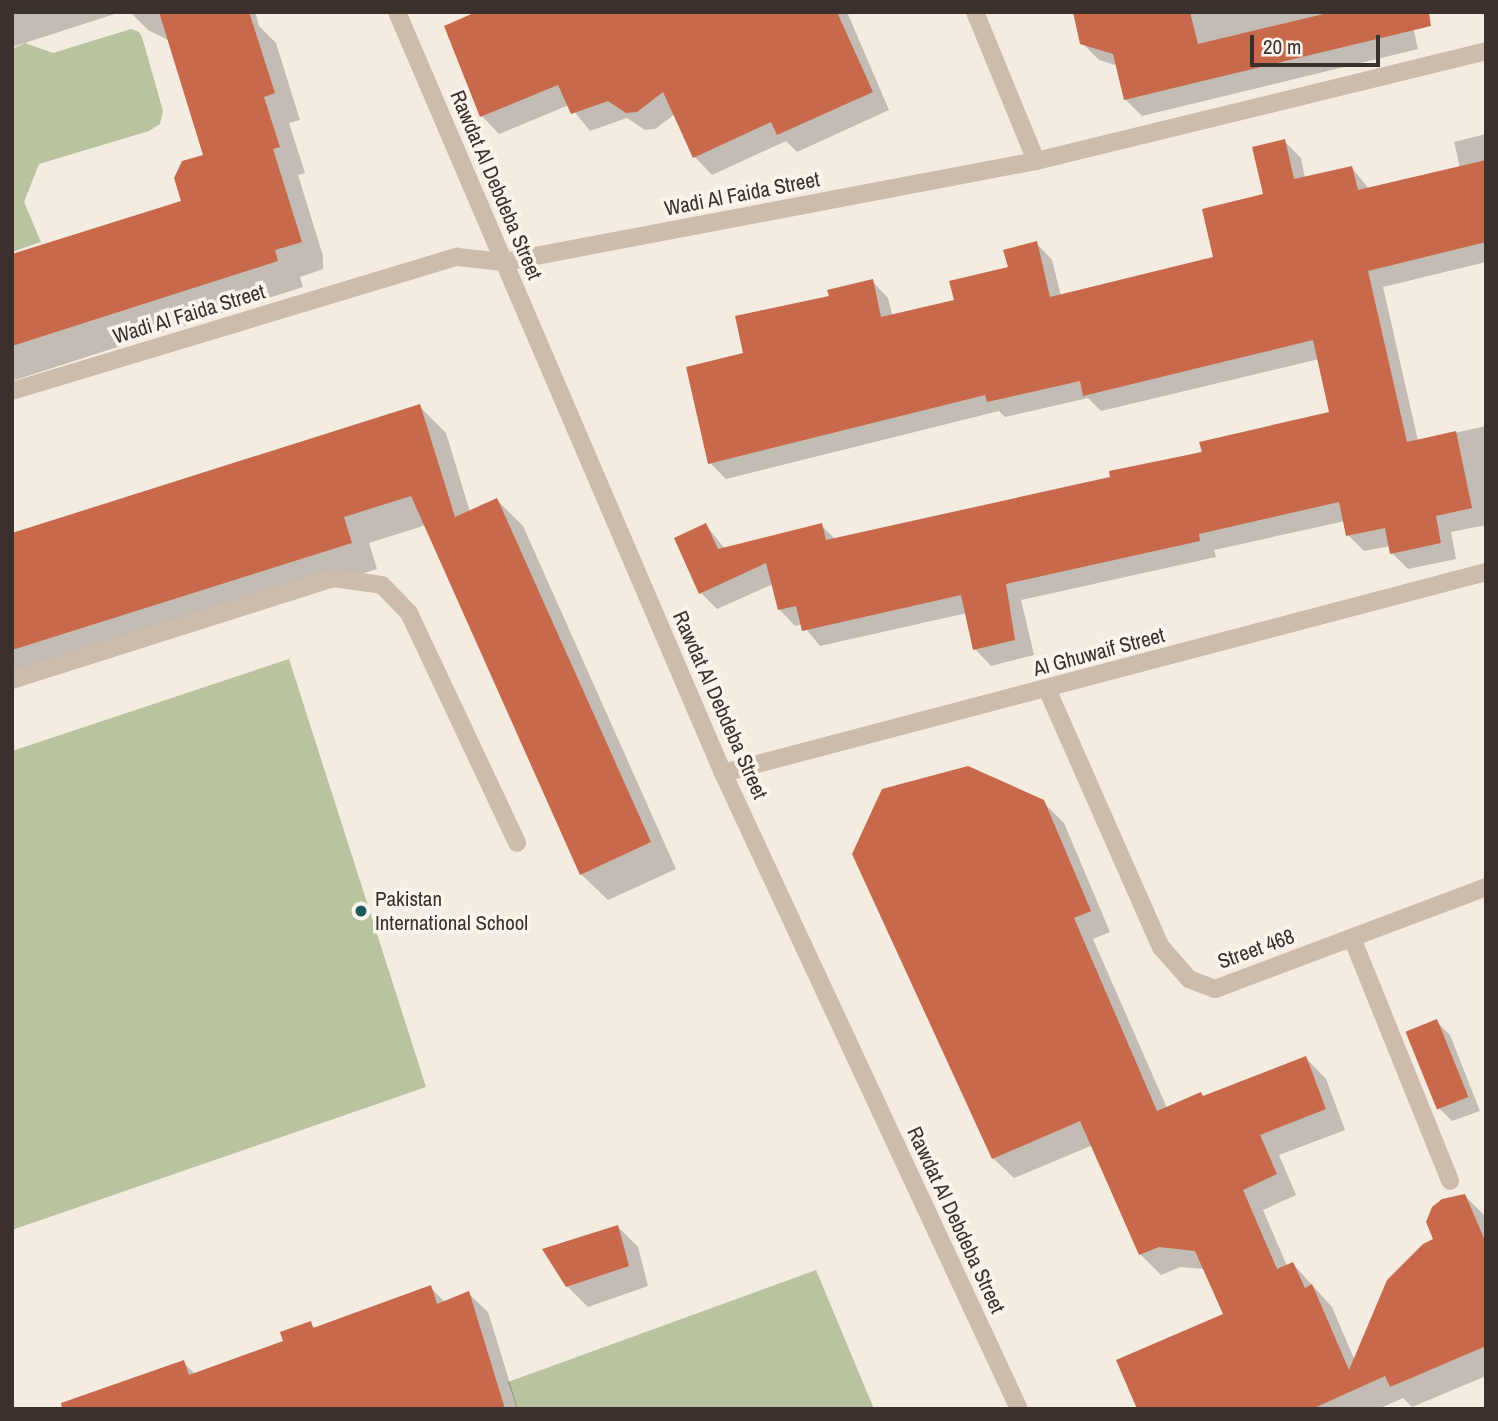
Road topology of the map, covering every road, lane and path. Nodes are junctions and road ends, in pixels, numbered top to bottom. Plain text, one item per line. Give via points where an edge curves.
1 (397, 12) edge
2 (975, 12) edge
3 (1486, 51) edge
4 (1036, 161) junction
5 (504, 262) junction
6 (12, 391) edge
7 (1486, 572) edge
8 (12, 680) edge
9 (1047, 689) junction
10 (723, 773) junction
11 (517, 843) dead end
12 (1486, 887) edge
13 (1352, 938) junction
14 (1450, 1181) dead end
15 (1019, 1409) edge

1 - 5 street, Rawdat Al Debdeba Street
2 - 4 street
3 - 4 street, Wadi Al Faida Street
4 - 5 street, Wadi Al Faida Street
5 - 6 street, Wadi Al Faida Street via 457,257
5 - 10 street, Rawdat Al Debdeba Street
7 - 9 street, Al Ghuwaif Street
8 - 11 street via 333,578 383,585 409,613
9 - 10 street, Al Ghuwaif Street
9 - 13 street, Street 468 via 1161,947 1189,979 1215,989
10 - 15 street, Rawdat Al Debdeba Street
12 - 13 street, Street 468
13 - 14 street

